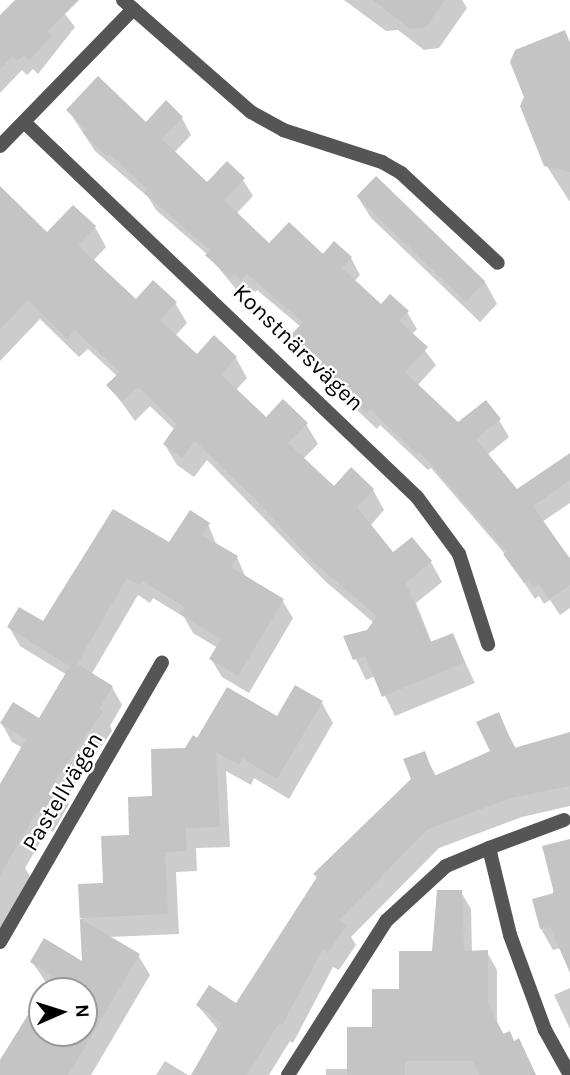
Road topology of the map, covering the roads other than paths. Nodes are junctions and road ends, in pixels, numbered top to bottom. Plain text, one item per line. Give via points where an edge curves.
1 (128, 5) edge
2 (24, 122) junction
3 (0, 146) edge
4 (498, 263) dead end
5 (488, 644) dead end
6 (162, 663) dead end
7 (564, 820) dead end
8 (489, 848) junction
9 (0, 942) edge
10 (288, 1075) edge
11 (570, 1075) edge

1 - 2 street
1 - 4 street via 251,111 283,130 382,162 401,173
2 - 3 street
2 - 5 street, Konstnärsvägen via 417,497 459,554
6 - 9 street, Pastellvägen
7 - 8 street
8 - 10 street via 446,866 386,921
8 - 11 street via 510,935 545,1030

